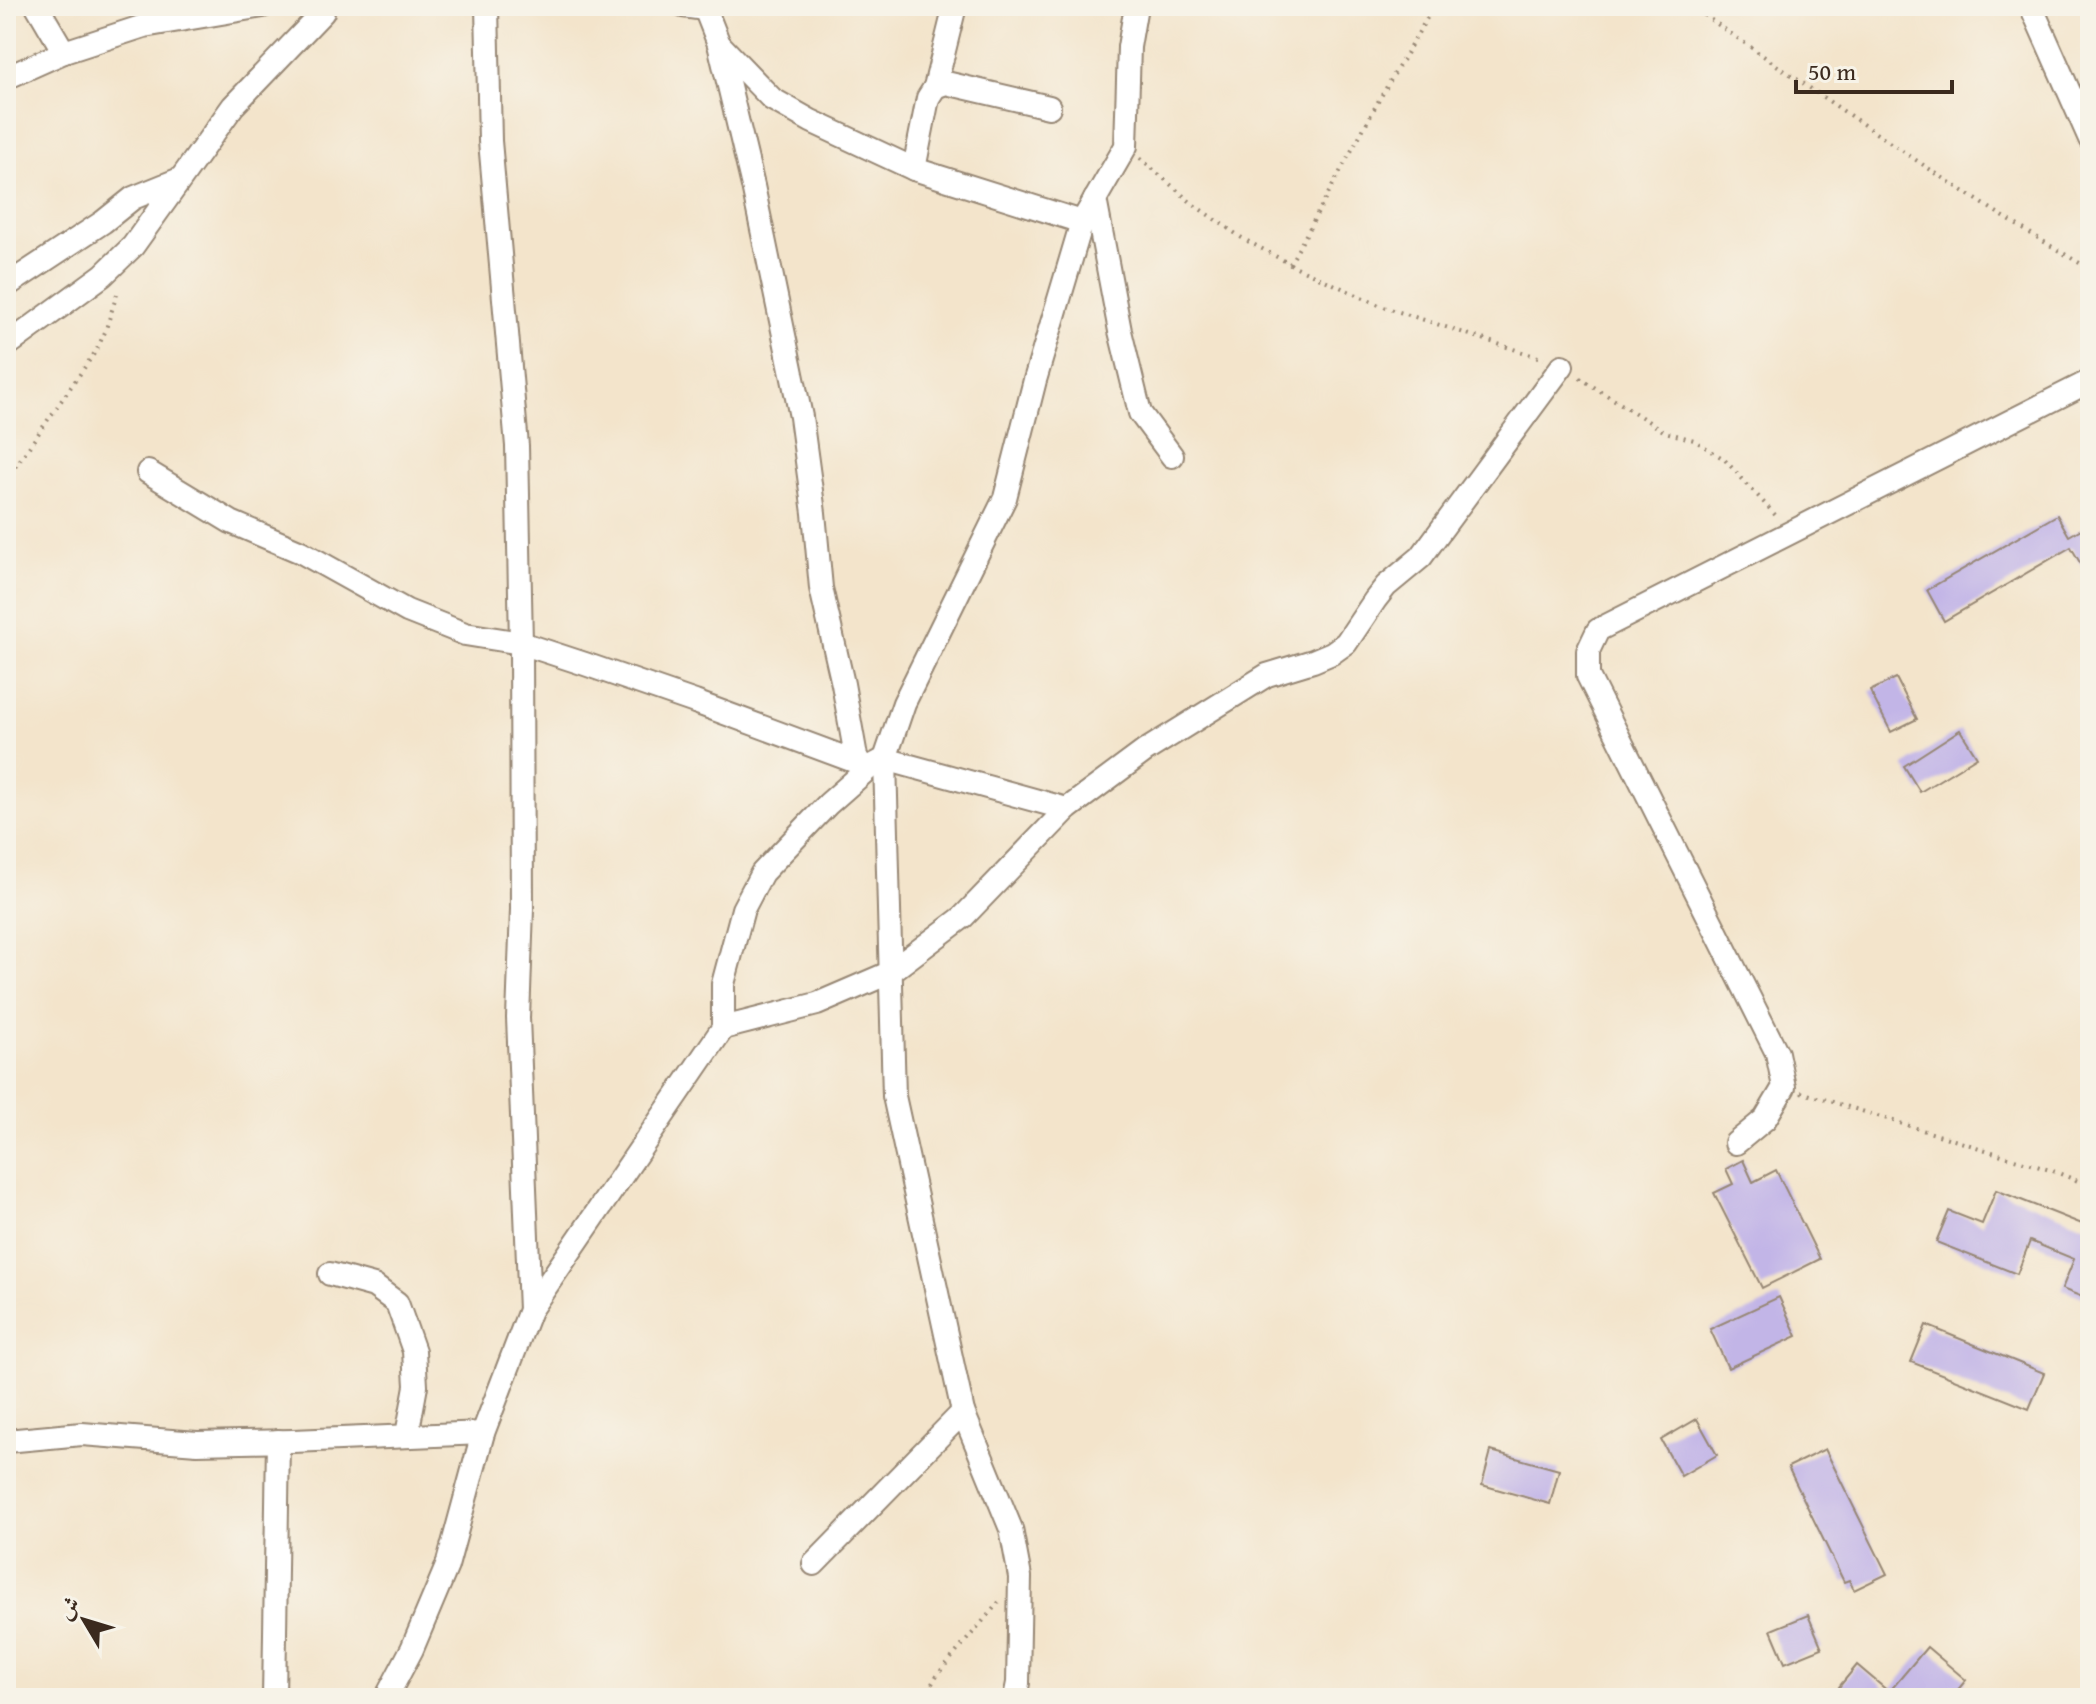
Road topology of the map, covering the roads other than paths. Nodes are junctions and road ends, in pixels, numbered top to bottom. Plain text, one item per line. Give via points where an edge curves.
1 (37, 6) edge
2 (263, 6) edge
3 (487, 6) edge
4 (955, 6) edge
5 (1136, 6) edge
6 (2031, 6) edge
7 (697, 7) edge
8 (324, 8) edge
9 (152, 15) edge
10 (719, 44) junction
11 (64, 52) junction
12 (6, 78) edge
13 (935, 87) junction
14 (1049, 107) dead end
15 (2090, 139) edge
16 (914, 169) junction
17 (181, 179) junction
18 (1095, 199) junction
19 (1082, 222) junction
20 (6, 286) edge
21 (6, 346) edge
22 (1562, 366) road end
23 (2090, 381) edge
24 (1172, 456) dead end
25 (148, 472) dead end
26 (521, 643) junction
27 (871, 763) junction
28 (1067, 809) junction
29 (889, 973) junction
30 (723, 1028) junction
31 (1736, 1143) dead end
32 (330, 1274) dead end
33 (530, 1310) junction
34 (963, 1412) junction
35 (483, 1433) junction
36 (407, 1435) junction
37 (6, 1441) edge
38 (278, 1441) junction
39 (814, 1564) dead end
40 (274, 1698) edge
41 (386, 1698) edge
42 (1015, 1698) edge

1 - 11 street
2 - 9 street
3 - 26 street via 490,141 517,446
4 - 13 street
5 - 18 street via 1129,47 1126,146
6 - 15 street
7 - 10 street
8 - 17 street via 233,106
9 - 11 street
10 - 16 street via 772,99
10 - 27 street via 801,417 821,588 843,684
11 - 12 street
13 - 14 street via 946,83
13 - 16 street via 928,98
16 - 19 street
17 - 20 street via 133,198
17 - 21 street via 133,246 103,275
18 - 19 street
18 - 24 street via 1140,413
19 - 27 street via 1005,498
22 - 28 street via 1421,557 1386,586 1346,643 1313,661 1267,675 1145,751
23 - 31 street via 1598,630 1588,651 1588,676 1777,1053 1784,1087 1765,1119
25 - 26 street via 231,522 301,552 407,611 465,634
26 - 27 street
26 - 33 street via 518,1018
27 - 28 street
27 - 29 street
27 - 30 street via 762,873 743,909 723,984
28 - 29 street via 963,917
29 - 30 street via 817,1004
29 - 34 street via 894,1096
30 - 33 street
32 - 36 street via 374,1286 397,1303 414,1351 416,1386
33 - 35 street
34 - 39 street
34 - 42 street via 1011,1529 1020,1577
35 - 36 street
35 - 41 street via 447,1566
36 - 38 street
37 - 38 street via 82,1434 197,1443
38 - 40 street

